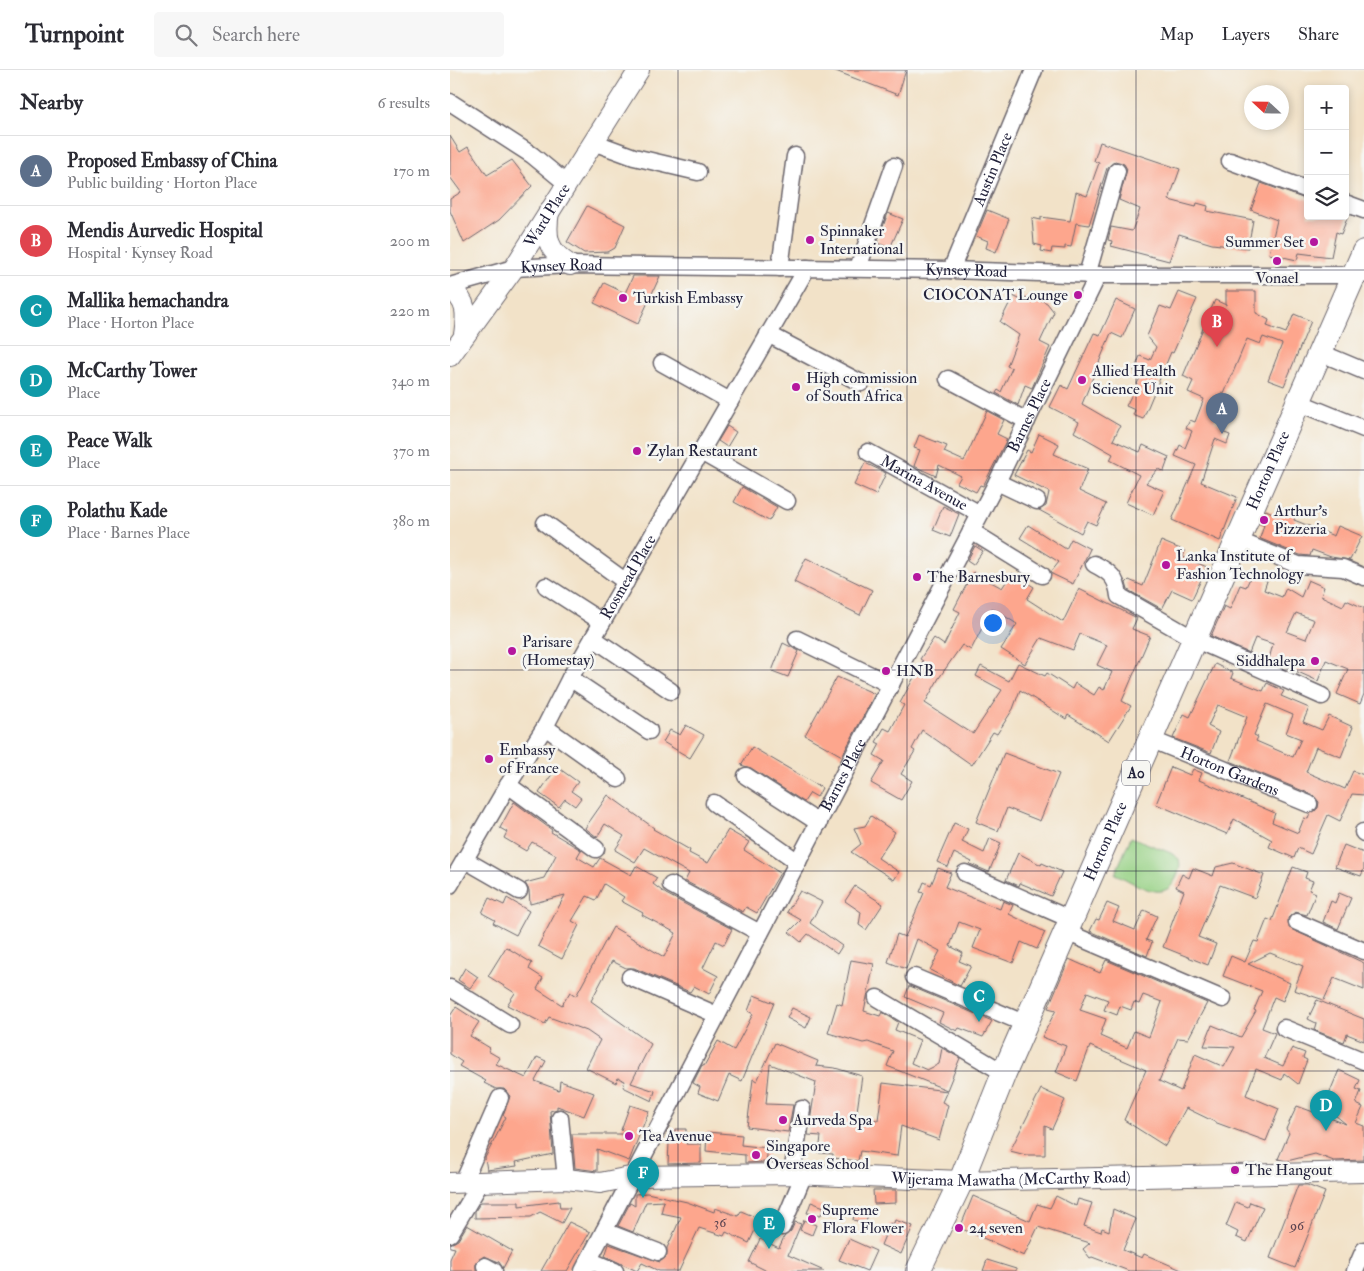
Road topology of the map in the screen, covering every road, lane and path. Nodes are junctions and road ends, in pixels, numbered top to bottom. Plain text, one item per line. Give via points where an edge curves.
1 (639, 70) edge
2 (1034, 70) edge
3 (450, 102) edge
4 (593, 142) junction
5 (795, 156) dead end
6 (1230, 161) dead end
7 (894, 166) dead end
8 (698, 172) dead end
9 (1116, 172) dead end
10 (566, 183) junction
11 (1304, 189) edge
12 (1349, 204) edge
13 (549, 209) junction
14 (1364, 210) edge
15 (1364, 252) edge
16 (570, 265) junction
17 (514, 268) junction
18 (780, 268) junction
19 (807, 268) junction
20 (858, 268) junction
21 (951, 270) junction
22 (1093, 275) junction
23 (1359, 275) edge
24 (450, 287) edge
25 (768, 334) junction
26 (464, 336) junction
27 (1321, 353) junction
28 (450, 356) edge
29 (662, 364) dead end
30 (1364, 371) edge
31 (948, 379) dead end
32 (861, 383) dead end
33 (730, 401) junction
34 (1298, 402) junction
35 (1027, 421) junction
36 (1364, 429) edge
37 (701, 452) junction
38 (868, 452) dead end
39 (997, 482) junction
40 (787, 501) dead end
41 (1037, 501) dead end
42 (980, 514) junction
43 (545, 523) dead end
44 (971, 531) junction
45 (1237, 540) junction
46 (1094, 564) dead end
47 (1042, 576) dead end
48 (1364, 577) edge
49 (626, 582) junction
50 (546, 586) dead end
51 (602, 622) junction
52 (593, 638) junction
53 (797, 639) dead end
54 (1194, 640) junction
55 (570, 678) junction
56 (891, 685) junction
57 (671, 691) dead end
58 (1322, 696) dead end
59 (545, 727) junction
60 (649, 731) dead end
61 (1150, 739) junction
62 (746, 776) dead end
63 (618, 779) dead end
64 (508, 785) junction
65 (714, 803) dead end
66 (1309, 804) dead end
67 (819, 823) junction
68 (596, 850) dead end
69 (465, 860) junction
70 (798, 862) junction
71 (965, 873) dead end
72 (670, 885) dead end
73 (450, 886) edge
74 (518, 891) dead end
75 (1297, 922) dead end
76 (1069, 926) junction
77 (760, 933) junction
78 (1364, 952) edge
79 (630, 977) dead end
80 (914, 977) dead end
81 (450, 988) edge
82 (878, 998) dead end
83 (1223, 999) dead end
84 (717, 1015) junction
85 (1026, 1024) junction
86 (510, 1025) dead end
87 (1284, 1028) dead end
88 (1364, 1061) edge
89 (1004, 1073) junction
90 (500, 1098) dead end
91 (802, 1109) dead end
92 (560, 1118) dead end
93 (1364, 1172) edge
94 (798, 1174) junction
95 (635, 1176) junction
96 (566, 1178) junction
97 (961, 1181) junction
98 (465, 1183) edge
99 (782, 1227) dead end
100 (604, 1232) junction
101 (450, 1234) edge
102 (1364, 1250) edge
103 (658, 1252) dead end
104 (586, 1266) edge
105 (615, 1271) edge
106 (918, 1271) edge
107 (1355, 1271) edge

1 - 4 main road, Ward Place
2 - 21 street, Austin Place
3 - 10 street via 532,155
4 - 8 street via 634,157
4 - 10 main road, Ward Place
5 - 18 street
6 - 11 street
7 - 20 street
9 - 22 street, Barnes Place
10 - 13 main road, Ward Place
12 - 14 street
13 - 16 main road via 549,243 556,256
13 - 17 main road, Ward Place
15 - 23 highway, A0
16 - 17 street, Kynsey Road
16 - 18 street, Kynsey Road
17 - 24 street, Kynsey Road
17 - 26 main road, Ward Place
18 - 19 street, Kynsey Road
19 - 20 street, Kynsey Road
19 - 25 street, Rosmead Place
20 - 21 street, Kynsey Road
21 - 22 street, Kynsey Road
22 - 23 street, Kynsey Road
22 - 35 street, Barnes Place
23 - 27 highway, Horton Place / A0
24 - 26 main road via 466,308
25 - 32 street
25 - 33 street, Rosmead Place
26 - 28 main road, Ward Place
27 - 30 street
27 - 34 highway, Horton Place / A0
29 - 33 street
31 - 35 street
33 - 37 street, Rosmead Place
34 - 36 street
34 - 45 highway, Horton Place / A0
35 - 39 street, Barnes Place
37 - 40 street
37 - 49 street, Rosmead Place
38 - 42 street, Marina Avenue
39 - 41 street
39 - 42 street, Barnes Place
42 - 44 street, Barnes Place
43 - 49 street
44 - 47 street
44 - 56 street, Barnes Place
45 - 48 street via 1298,565 1343,568
45 - 54 highway, Horton Place / A0
46 - 54 street via 1109,571 1118,584 1119,596
49 - 51 street, Rosmead Place
50 - 51 street
51 - 52 street, Rosmead Place
52 - 55 street, Rosmead Place
52 - 57 street
53 - 56 street
54 - 58 street
54 - 61 highway, Horton Place / A0
55 - 59 street, Rosmead Place
55 - 60 street
56 - 67 street, Barnes Place
59 - 63 street
59 - 64 street, Rosmead Place
61 - 66 street, Horton Gardens
61 - 76 highway, Horton Place / A0
62 - 67 street
64 - 68 street
64 - 69 street, Rosmead Place
65 - 70 street
67 - 70 street, Barnes Place
69 - 73 street, Rosmead Place
69 - 74 street
70 - 77 street, Barnes Place
71 - 76 street
72 - 77 street
75 - 78 street
76 - 83 street
76 - 85 highway, Horton Place / A0
77 - 84 street, Barnes Place
79 - 84 street
80 - 85 street
81 - 86 street
82 - 89 street
84 - 95 street, Barnes Place
85 - 89 highway, Horton Place / A0
87 - 88 street
89 - 97 highway, Horton Place / A0
90 - 98 street
91 - 94 street
92 - 96 street
93 - 97 main road, Wijerama Mawatha (McCarthy Road)
94 - 95 main road, Wijerama Mawatha (McCarthy Road)
94 - 97 main road, Wijerama Mawatha (McCarthy Road)
94 - 99 street
95 - 96 main road, Wijerama Mawatha (McCarthy Road) via 600,1183
95 - 100 street, Barnes Place via 621,1196
96 - 98 main road, Wijerama Mawatha (McCarthy Road)
97 - 106 highway, Horton Place / A0
98 - 101 street
100 - 103 street
100 - 104 street, Barnes Place
102 - 107 street
104 - 105 street

